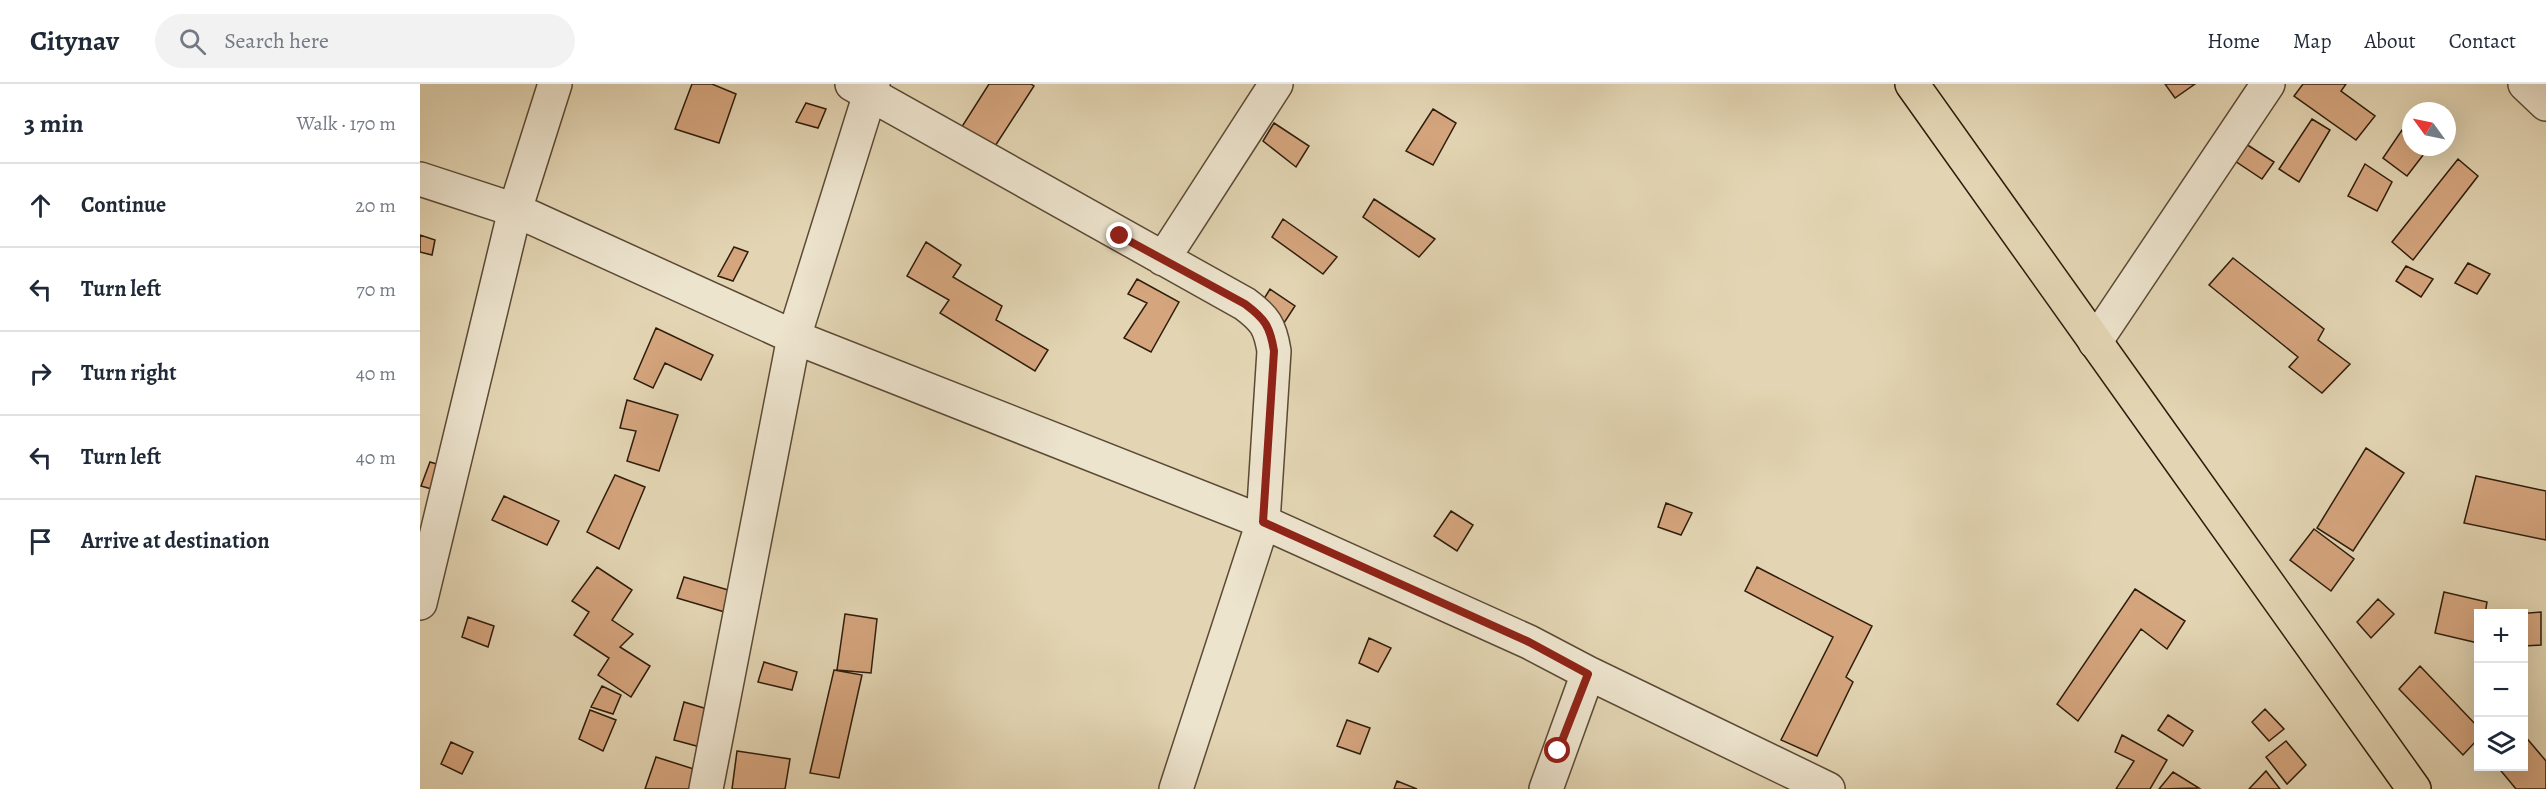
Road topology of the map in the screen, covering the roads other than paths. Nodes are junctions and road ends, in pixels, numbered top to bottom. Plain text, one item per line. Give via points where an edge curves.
1 (555, 84) edge
2 (1276, 84) edge
3 (1912, 84) edge
4 (2268, 84) edge
5 (2525, 84) edge
6 (865, 88) edge
7 (2546, 104) edge
8 (420, 178) edge
9 (515, 210) junction
10 (1163, 259) junction
11 (794, 337) junction
12 (2095, 342) junction
13 (1263, 522) junction
14 (420, 603) edge
15 (1588, 674) junction
16 (706, 789) edge
17 (1176, 789) edge
18 (1546, 789) edge
19 (1828, 789) edge
20 (2414, 789) edge

1 - 9 street
2 - 10 street
3 - 12 highway
4 - 12 street
5 - 7 street
6 - 10 street
6 - 11 street
8 - 9 street
9 - 11 street
9 - 14 street
10 - 13 street via 1245,304 1271,332 1274,351
11 - 13 street
11 - 16 street
12 - 20 highway
13 - 15 street via 1529,642
13 - 17 street
15 - 18 street
15 - 19 street

